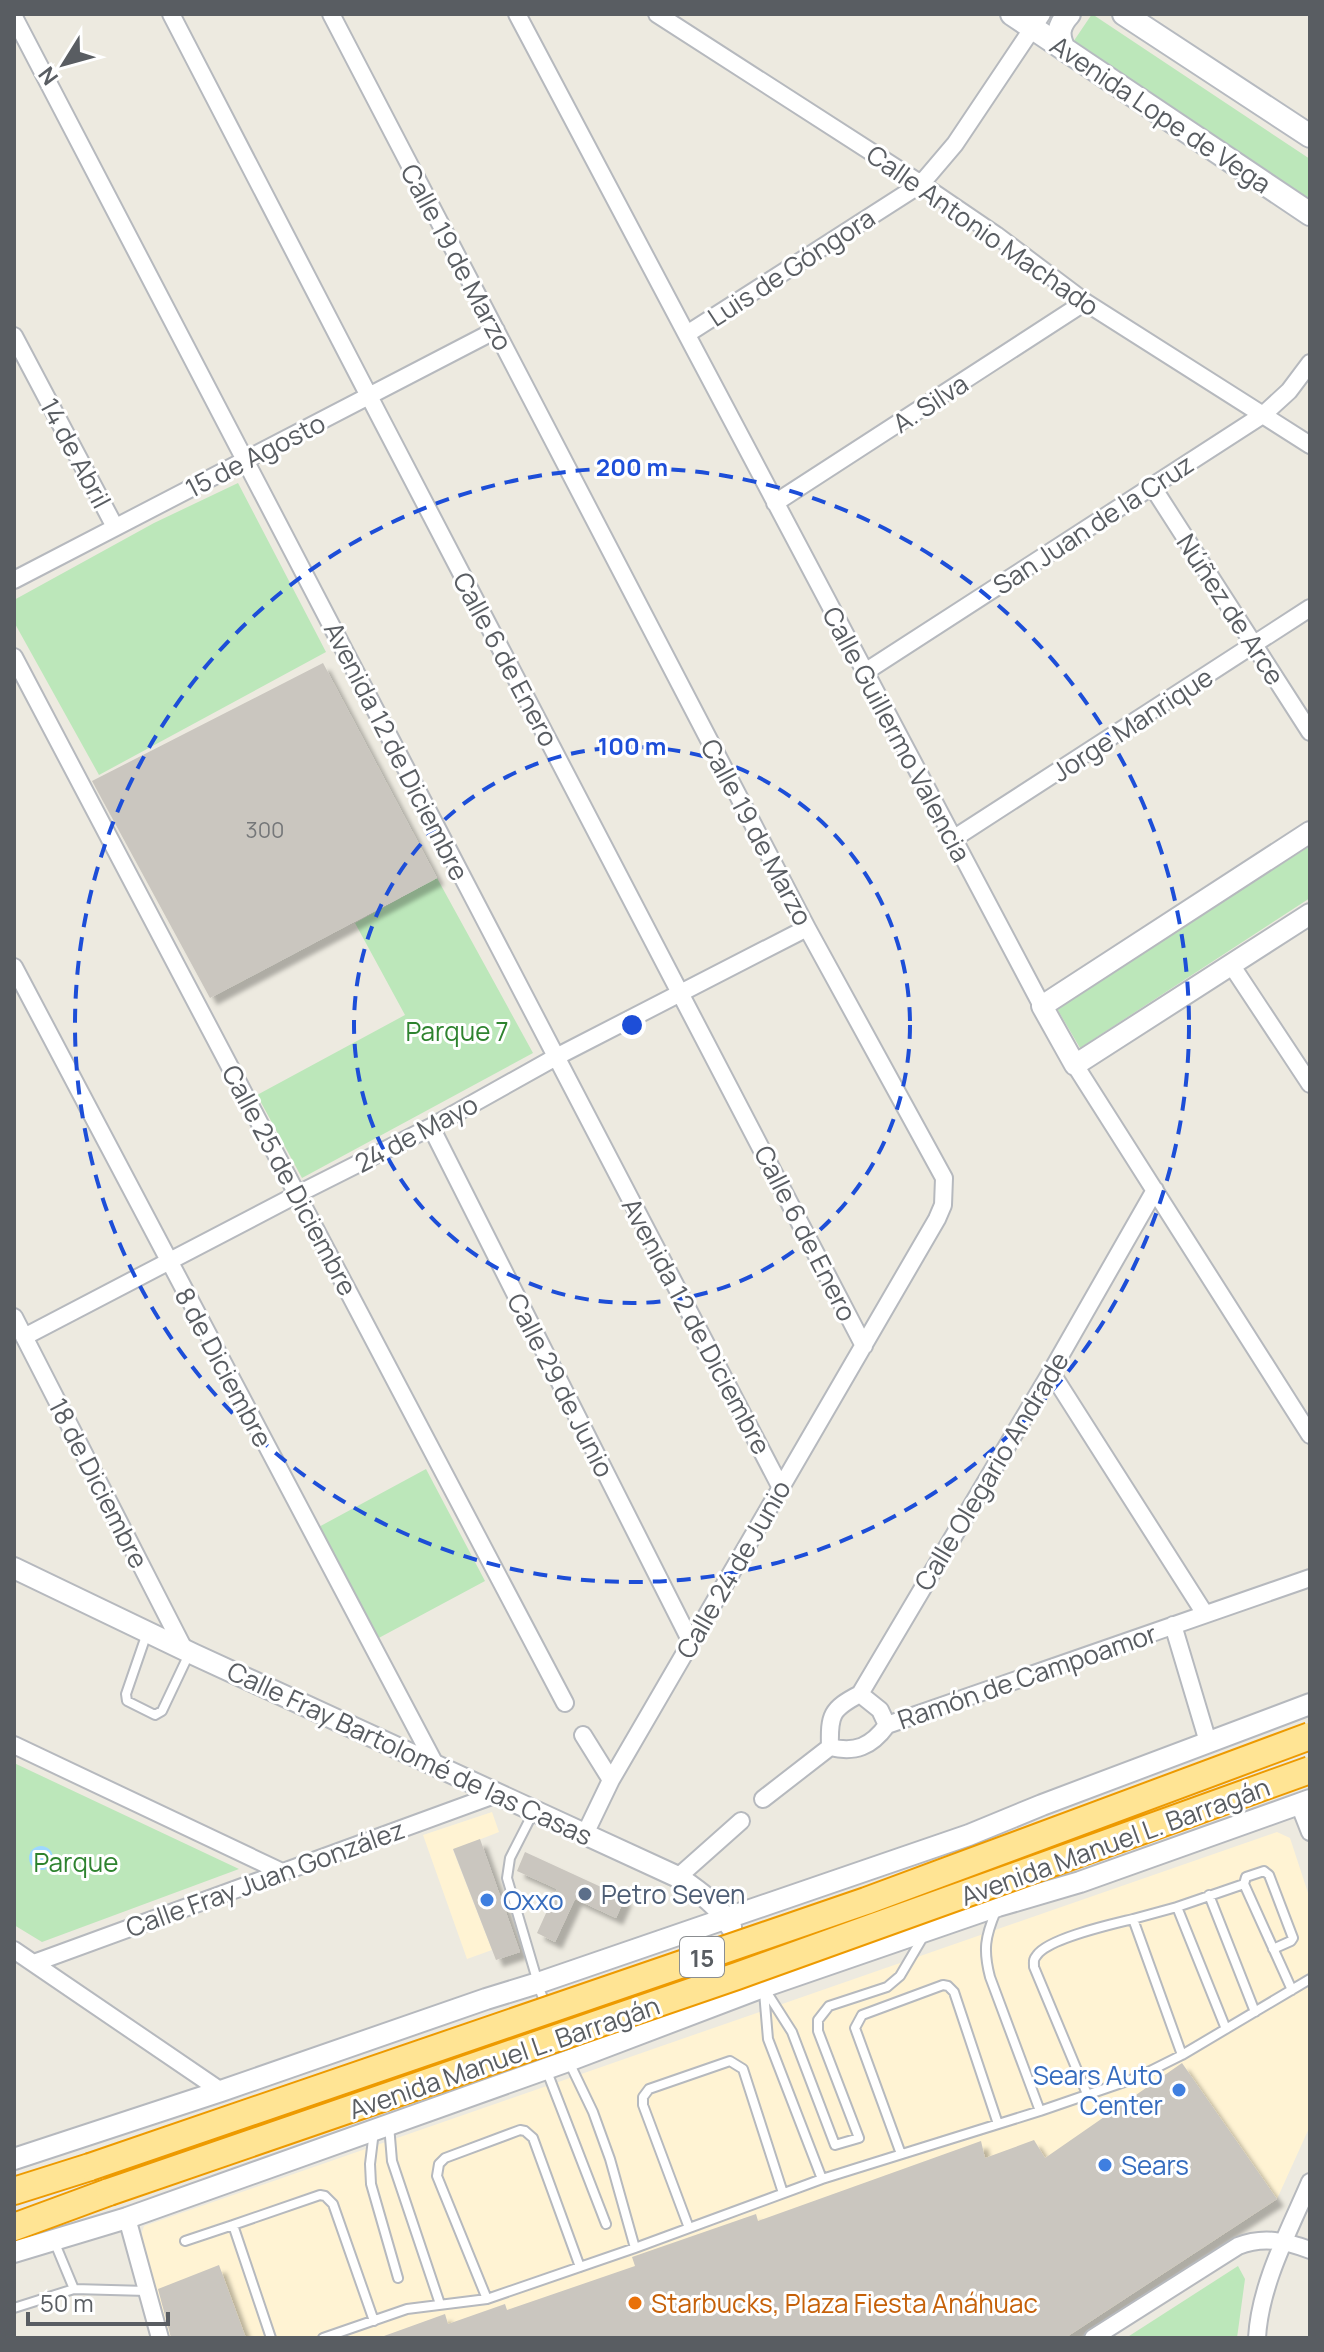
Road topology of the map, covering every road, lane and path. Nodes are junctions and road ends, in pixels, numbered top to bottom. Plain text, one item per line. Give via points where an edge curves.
1 (171, 14) edge
2 (331, 14) edge
3 (517, 14) edge
4 (657, 14) edge
5 (1012, 14) edge
6 (1069, 14) edge
7 (1124, 14) edge
8 (14, 17) edge
9 (1038, 21) edge
10 (1064, 49) junction
11 (1310, 136) edge
12 (921, 184) junction
13 (1310, 214) edge
14 (1085, 302) junction
15 (496, 330) junction
16 (687, 334) junction
17 (14, 336) edge
18 (1310, 363) edge
19 (368, 397) junction
20 (1264, 414) junction
21 (1310, 445) edge
22 (246, 459) junction
23 (1152, 486) junction
24 (775, 503) junction
25 (115, 527) junction
26 (14, 580) edge
27 (1310, 608) edge
28 (1254, 646) junction
29 (14, 657) edge
30 (865, 672) junction
31 (1310, 732) edge
32 (1310, 832) edge
33 (953, 839) junction
34 (1310, 914) edge
35 (807, 928) junction
36 (1232, 966) junction
37 (14, 967) edge
38 (682, 993) junction
39 (1042, 1006) junction
40 (556, 1057) junction
41 (1075, 1065) junction
42 (1310, 1084) edge
43 (431, 1127) junction
44 (944, 1178) joint
45 (1155, 1190) junction
46 (298, 1194) junction
47 (168, 1262) junction
48 (14, 1317) edge
49 (24, 1337) junction
50 (864, 1346) junction
51 (1051, 1372) junction
52 (1305, 1416) edge
53 (1310, 1435) edge
54 (780, 1486) junction
55 (14, 1568) edge
56 (1310, 1578) edge
57 (1205, 1614) junction
58 (1173, 1625) junction
59 (147, 1632) junction
60 (691, 1642) junction
61 (187, 1650) junction
62 (860, 1694) junction
63 (565, 1703) dead end
64 (1310, 1704) edge
65 (887, 1725) junction
66 (583, 1735) dead end
67 (1310, 1736) edge
68 (1208, 1742) junction
69 (14, 1745) edge
70 (830, 1747) junction
71 (436, 1766) junction
72 (1310, 1770) edge
73 (611, 1780) junction
74 (497, 1794) junction
75 (763, 1799) dead end
76 (1305, 1802) edge
77 (1042, 1805) junction
78 (534, 1811) junction
79 (741, 1821) dead end
80 (1310, 1832) edge
81 (585, 1834) junction
82 (969, 1835) junction
83 (282, 1872) junction
84 (678, 1877) junction
85 (1080, 1882) junction
86 (1244, 1884) junction
87 (1209, 1895) junction
88 (998, 1906) junction
89 (1177, 1907) junction
90 (727, 1918) junction
91 (1133, 1919) junction
92 (926, 1932) junction
93 (1273, 1949) junction
94 (14, 1950) edge
95 (34, 1963) junction
96 (1310, 1979) edge
97 (538, 1983) junction
98 (763, 1987) junction
99 (1292, 1990) junction
100 (486, 1999) junction
101 (1255, 2012) junction
102 (1226, 2029) junction
103 (1182, 2055) junction
104 (568, 2061) junction
105 (546, 2069) junction
106 (505, 2082) junction
107 (221, 2091) junction
108 (1087, 2094) junction
109 (1040, 2111) junction
110 (998, 2124) junction
111 (382, 2128) junction
112 (901, 2154) junction
113 (14, 2159) edge
114 (822, 2179) junction
115 (1310, 2182) edge
116 (14, 2191) edge
117 (783, 2193) junction
118 (127, 2218) junction
119 (606, 2224) dead end
120 (233, 2225) junction
121 (14, 2227) edge
122 (689, 2228) junction
123 (54, 2241) junction
124 (185, 2241) dead end
125 (1284, 2242) junction
126 (635, 2248) junction
127 (1310, 2250) edge
128 (14, 2252) edge
129 (580, 2267) junction
130 (398, 2278) dead end
131 (74, 2289) junction
132 (147, 2291) junction
133 (487, 2299) junction
134 (440, 2304) junction
135 (14, 2308) edge
136 (374, 2321) junction
137 (160, 2338) edge
138 (271, 2338) edge
139 (323, 2338) edge
140 (1093, 2338) edge
141 (1257, 2338) edge

1 - 19 street, Calle 6 de Enero
2 - 15 street, Calle 19 de Marzo
3 - 16 street, Calle Guillermo Valencia
4 - 12 street, Calle Antonio Machado
5 - 9 main road, Avenida Lope de Vega
6 - 10 main road via 1058,37
7 - 11 main road
8 - 22 street, Avenida 12 de Diciembre
9 - 10 main road, Avenida Lope de Vega
9 - 12 street, Luis de Góngora via 955,144
10 - 13 main road, Avenida Lope de Vega
12 - 14 street, Calle Antonio Machado
12 - 16 street, Luis de Góngora
14 - 20 street, Calle Antonio Machado
14 - 24 street, A. Silva
15 - 19 street, 15 de Agosto
15 - 35 street, Calle 19 de Marzo
16 - 24 street, Calle Guillermo Valencia
17 - 25 street, 14 de Abril
18 - 20 street, San Juan de la Cruz
19 - 22 street, 15 de Agosto
19 - 38 street, Calle 6 de Enero
20 - 21 street, Calle Antonio Machado
20 - 23 street, San Juan de la Cruz
22 - 25 street, 15 de Agosto
22 - 40 street, Avenida 12 de Diciembre
23 - 28 street, Núñez de Arce
23 - 30 street, San Juan de la Cruz
24 - 30 street, Calle Guillermo Valencia
25 - 26 street, 15 de Agosto
27 - 28 street, Jorge Manrique
28 - 31 street, Núñez de Arce
28 - 33 street, Jorge Manrique
29 - 46 street, Calle 25 de Diciembre
30 - 33 street, Calle Guillermo Valencia
32 - 39 street
33 - 39 street, Calle Guillermo Valencia
34 - 36 street
35 - 38 street, 24 de Mayo
35 - 44 street, Calle 19 de Marzo
36 - 41 street
36 - 42 street
37 - 47 street, 8 de Diciembre
38 - 40 street, 24 de Mayo
38 - 50 street, Calle 6 de Enero
39 - 41 street, Calle Guillermo Valencia
40 - 43 street, 24 de Mayo
40 - 54 street, Avenida 12 de Diciembre
41 - 45 street, Calle Guillermo Valencia
43 - 46 street, 24 de Mayo
43 - 60 street, Calle 29 de Junio
44 - 50 street, Calle 24 de Junio via 937,1219
45 - 51 street, Calle Olegario Andrade
45 - 52 street, Calle Guillermo Valencia
46 - 47 street, 24 de Mayo
46 - 63 street, Calle 25 de Diciembre
47 - 49 street, 24 de Mayo
47 - 71 street, 8 de Diciembre
48 - 49 street, 18 de Diciembre
49 - 61 street, 18 de Diciembre
50 - 54 street, Calle 24 de Junio
51 - 57 street
51 - 62 street, Calle Olegario Andrade
52 - 53 street, Calle Guillermo Valencia
54 - 60 street, Calle 24 de Junio
55 - 59 street, Calle Fray Bartolomé de las Casas
56 - 57 street, Ramón de Campoamor
57 - 58 street, Ramón de Campoamor
58 - 65 street, Ramón de Campoamor
58 - 68 street
59 - 61 street, Calle Fray Bartolomé de las Casas
59 - 61 lane via 126,1694 127,1701 155,1715 162,1711
60 - 73 street, Calle 24 de Junio
61 - 71 street, Calle Fray Bartolomé de las Casas
62 - 65 street via 880,1710
62 - 70 street, Calle Olegario Andrade via 833,1715
64 - 68 street
65 - 70 street, Ramón de Campoamor via 864,1745 848,1751
66 - 73 street
67 - 116 highway, Avenida Manuel L. Barragán / 15, bridge via 866,1901
68 - 77 street
69 - 83 street
70 - 75 street
71 - 74 street, Calle Fray Bartolomé de las Casas
72 - 121 highway, Avenida Manuel L. Barragán / 15, bridge
73 - 81 street, Calle 24 de Junio
74 - 78 street, Calle Fray Bartolomé de las Casas
74 - 83 street, Calle Fray Juan González
76 - 80 street
76 - 85 street
77 - 82 street
77 - 85 street via 1039,1848 1059,1873
78 - 81 street, Calle Fray Bartolomé de las Casas
78 - 97 lane via 510,1858 507,1878
79 - 84 street
81 - 84 street, Calle Fray Bartolomé de las Casas
82 - 88 street via 990,1840 1011,1860 1012,1884
82 - 90 street
83 - 95 street, Calle Fray Juan González
84 - 90 street, Calle Fray Bartolomé de las Casas
85 - 88 street
86 - 87 lane
86 - 93 lane
86 - 93 lane via 1246,1877 1264,1871 1269,1875 1293,1936
87 - 89 lane
87 - 101 lane
88 - 92 street
88 - 109 lane via 984,1956
89 - 91 lane
89 - 102 lane
90 - 97 street
90 - 98 street, Calle Fray Bartolomé de las Casas
91 - 103 lane
91 - 108 lane via 1046,1947 1033,1961
92 - 98 street
92 - 98 lane via 900,1976 887,1987 829,2006 818,2020 859,2138 835,2145 792,2032
93 - 99 lane
94 - 95 street
95 - 107 street
96 - 99 lane
97 - 100 street
97 - 104 lane
98 - 104 street
98 - 114 lane via 768,2039
99 - 101 lane
100 - 106 street via 509,2013 520,2040 520,2054
100 - 107 street
101 - 102 lane
102 - 103 lane
103 - 108 lane
104 - 105 street
104 - 126 lane via 610,2159
105 - 106 street
105 - 119 lane
106 - 111 street
107 - 113 street
108 - 109 lane
109 - 110 lane
110 - 112 lane
110 - 112 lane via 954,1992 943,1985 862,2015 855,2028
111 - 118 street
111 - 130 lane via 370,2164 371,2184
111 - 134 lane
112 - 114 lane
114 - 117 lane
115 - 125 street
117 - 122 lane
117 - 122 lane via 739,2065 730,2061 649,2089 643,2105
118 - 123 street
118 - 132 street
120 - 124 lane
120 - 136 lane via 320,2195 329,2199
120 - 138 lane
122 - 126 lane
123 - 128 street
123 - 131 lane
125 - 127 street
125 - 140 street via 1238,2246
125 - 141 street
126 - 129 lane
129 - 133 lane
129 - 133 lane via 533,2138 520,2130 445,2158 437,2169
131 - 132 lane
131 - 135 lane
132 - 137 street
133 - 134 lane
134 - 136 lane
136 - 139 lane

